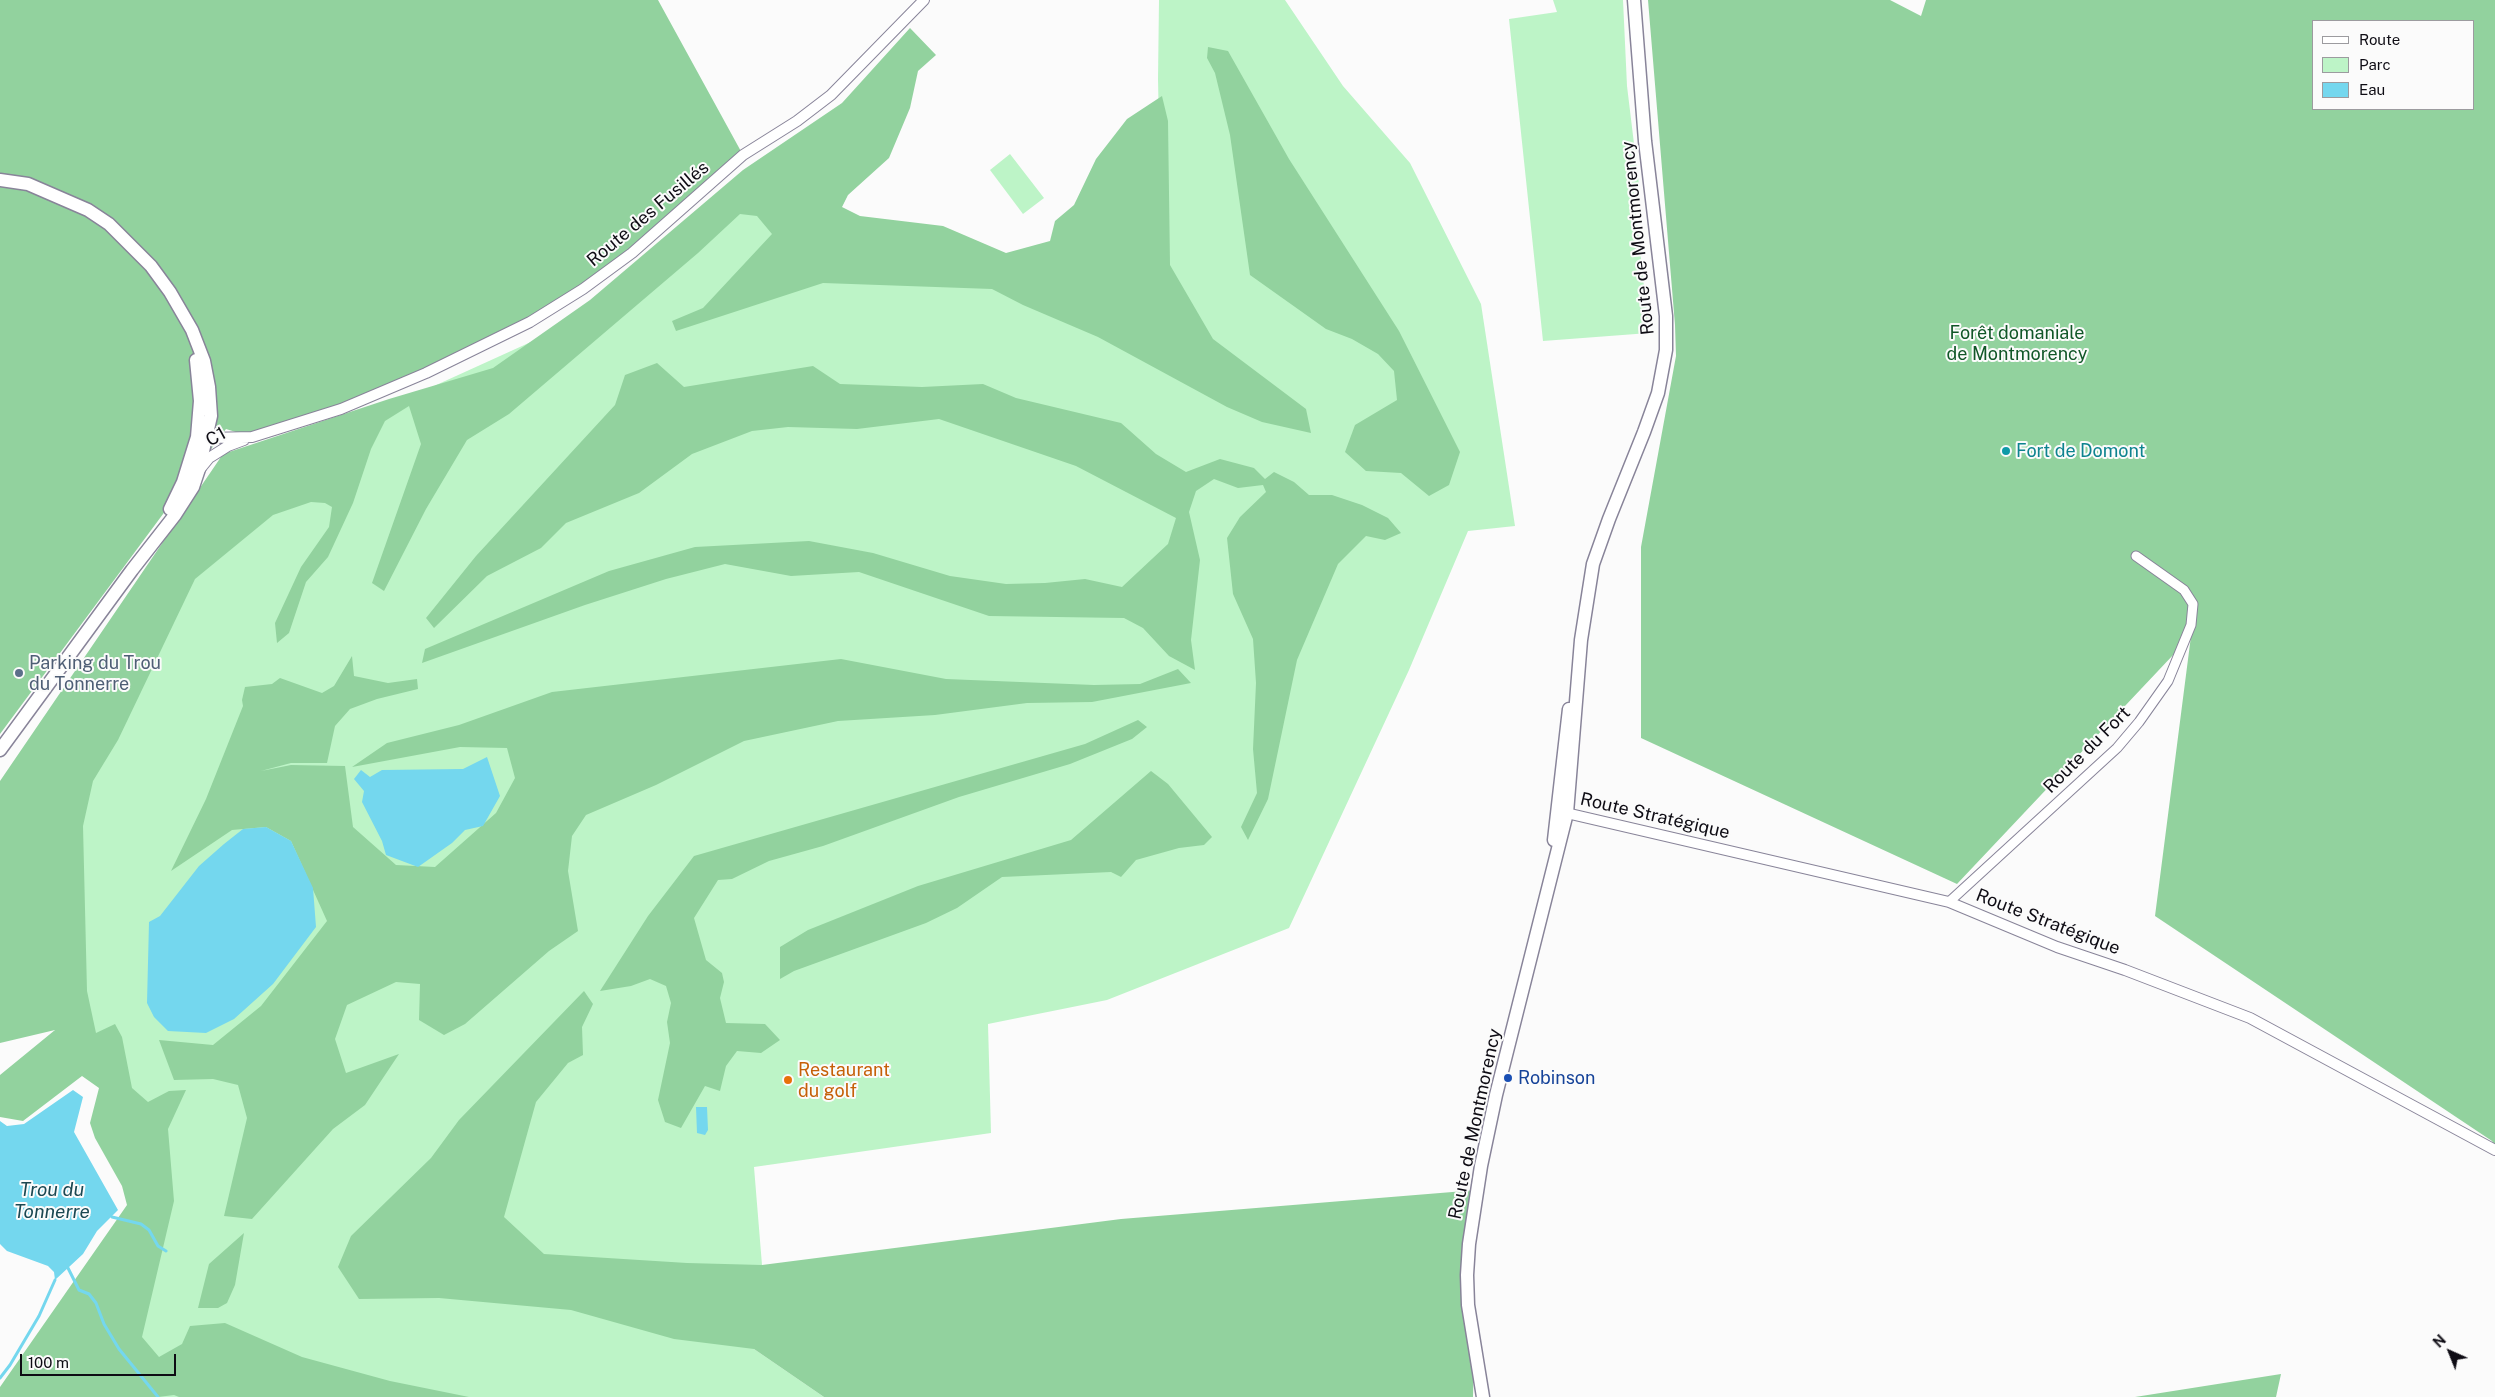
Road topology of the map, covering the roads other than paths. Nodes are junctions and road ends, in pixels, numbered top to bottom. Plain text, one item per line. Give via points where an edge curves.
1 (924, 0) edge
2 (1634, 0) edge
3 (0, 180) edge
4 (202, 437) junction
5 (252, 437) junction
6 (228, 446) junction
7 (199, 470) junction
8 (2136, 556) dead end
9 (132, 570) junction
10 (0, 750) edge
11 (1563, 812) junction
12 (1949, 902) junction
13 (2495, 1150) edge
14 (1483, 1397) edge

1 - 5 street, Route des Fusillés via 830,95 797,121 743,155 632,253 583,289 530,322 426,373 341,409
2 - 11 main road, Route de Montmorency via 1645,141 1666,316 1666,350 1658,393 1599,543 1590,580
3 - 4 main road via 28,184 88,210 109,224 139,253 170,292 192,330
4 - 5 street, Route des Fusillés
4 - 6 street, C1
4 - 7 main road
4 - 9 main road via 177,497
5 - 6 street, C1
6 - 7 street, C1 via 208,458
7 - 9 main road via 193,487 175,515
8 - 12 street, Route du Fort via 2184,590 2193,604 2191,625 2168,681 2117,748
9 - 10 main road
11 - 12 street, Route Stratégique
11 - 14 main road, Route de Montmorency via 1480,1166 1469,1244 1468,1305
12 - 13 street, Route Stratégique via 2057,947 2177,988 2250,1018

